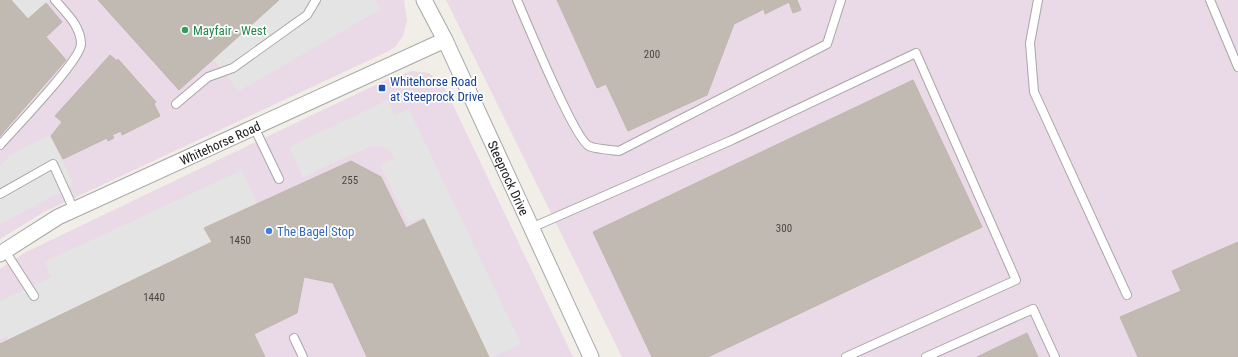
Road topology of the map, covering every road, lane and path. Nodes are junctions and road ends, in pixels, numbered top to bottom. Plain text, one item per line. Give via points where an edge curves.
1 (55, 0) edge
2 (316, 0) edge
3 (424, 0) edge
4 (517, 0) edge
5 (842, 0) edge
6 (1038, 0) edge
7 (1210, 0) edge
8 (445, 40) junction
9 (1238, 67) edge
10 (176, 104) dead end
11 (254, 127) junction
12 (0, 144) edge
13 (279, 180) dead end
14 (0, 194) edge
15 (74, 210) junction
16 (532, 228) junction
17 (2, 252) edge
18 (1127, 295) dead end
19 (34, 296) dead end
20 (294, 338) dead end
21 (586, 355) edge
22 (303, 357) edge
23 (846, 357) edge
24 (926, 357) edge
25 (1055, 357) edge

1 - 12 lane via 78,27 81,45 73,62
2 - 10 lane via 307,14 234,68 208,77
3 - 8 street, Steeprock Drive
4 - 5 lane via 581,138 588,146 619,151 828,44
6 - 18 lane via 1030,43 1034,92
7 - 9 lane
8 - 11 street, Whitehorse Road
8 - 16 street, Steeprock Drive
11 - 13 lane
11 - 15 street, Whitehorse Road
14 - 15 lane via 54,164
15 - 17 street, Whitehorse Road via 58,217
16 - 21 street, Steeprock Drive
16 - 23 lane via 724,143 916,53 1016,280
17 - 19 lane
20 - 22 lane
24 - 25 lane via 1033,308

